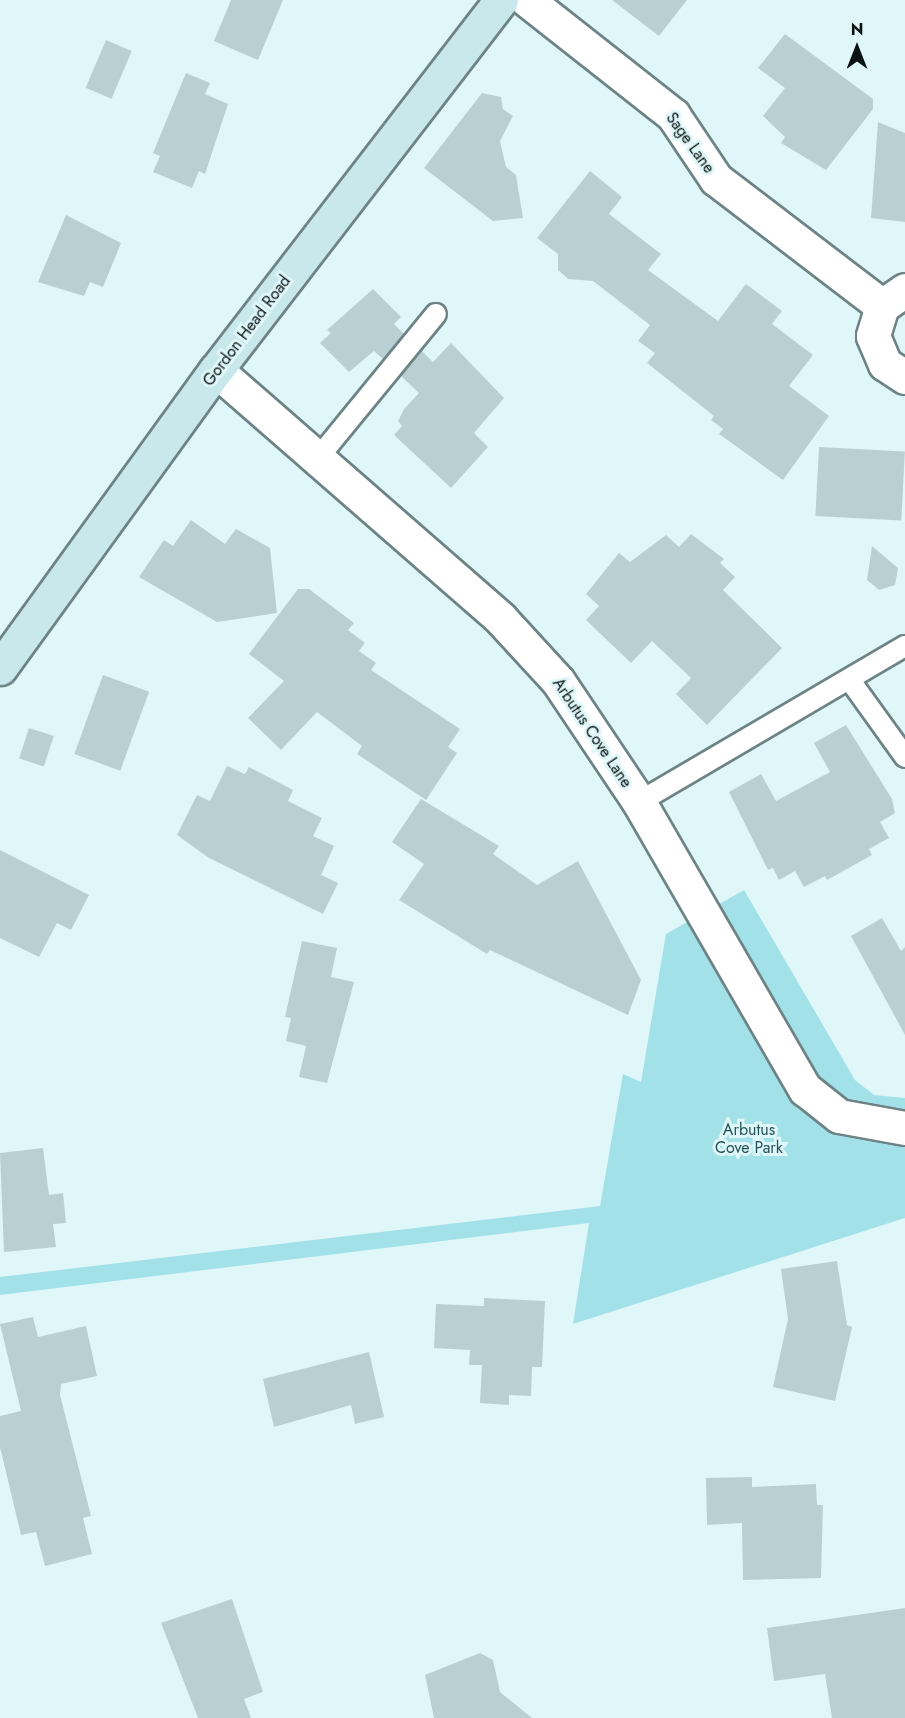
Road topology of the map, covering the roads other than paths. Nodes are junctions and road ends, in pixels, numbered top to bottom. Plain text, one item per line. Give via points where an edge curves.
1 (527, 0) edge
2 (491, 3) edge
3 (893, 298) edge
4 (436, 314) dead end
5 (216, 370) junction
6 (905, 376) edge
7 (318, 459) junction
8 (905, 646) edge
9 (0, 668) edge
10 (849, 679) junction
11 (905, 757) edge
12 (639, 802) junction
13 (905, 1128) edge

1 - 3 street, Sage Lane via 673,115 716,179
2 - 5 main road, Gordon Head Road
3 - 6 street, Sage Lane via 873,336 876,351 885,364
4 - 7 lane
5 - 7 street, Arbutus Cove Lane
5 - 9 main road, Gordon Head Road
7 - 12 street, Arbutus Cove Lane via 501,619 558,681
8 - 10 lane
10 - 11 lane
10 - 12 lane
12 - 13 street, Arbutus Cove Lane via 805,1089 839,1116

